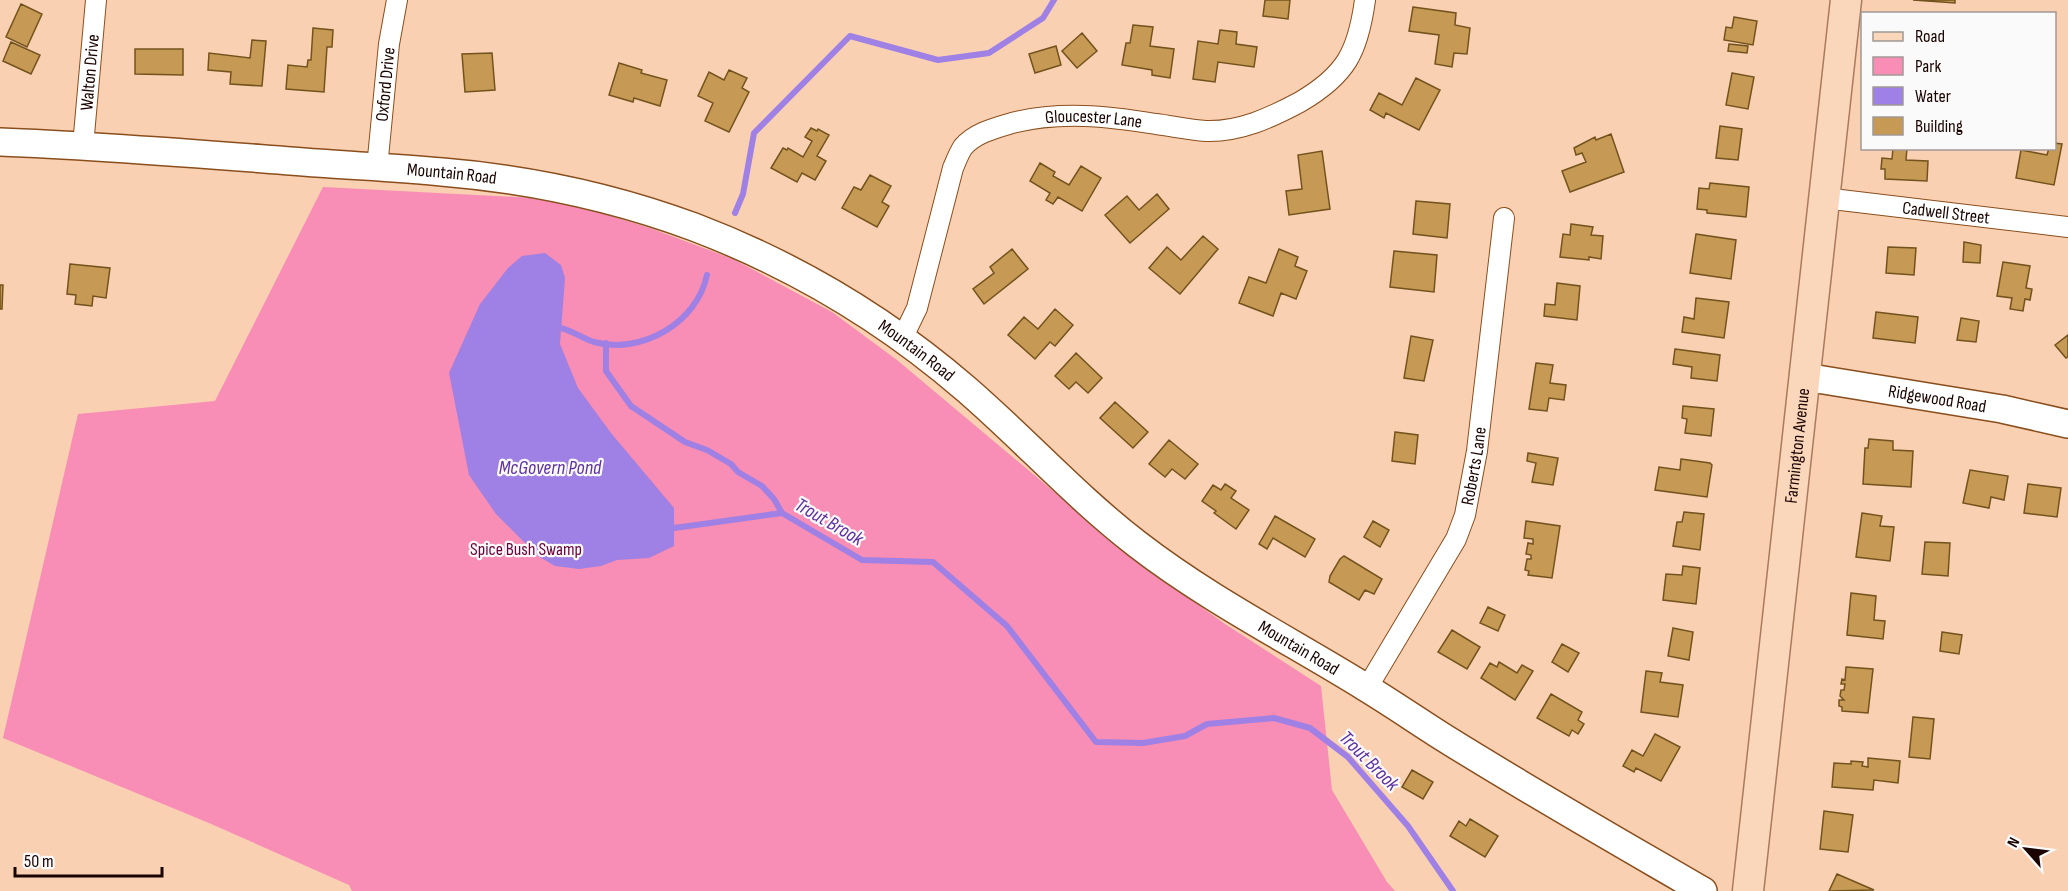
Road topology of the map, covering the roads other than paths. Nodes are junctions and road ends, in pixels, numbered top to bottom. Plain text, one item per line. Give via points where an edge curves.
1 (96, 0) edge
2 (397, 0) edge
3 (1365, 0) edge
4 (1846, 0) edge
5 (0, 142) edge
6 (83, 146) junction
7 (377, 168) junction
8 (1824, 198) junction
9 (1504, 218) dead end
10 (2068, 227) edge
11 (902, 339) junction
12 (1805, 377) junction
13 (2068, 424) edge
14 (1367, 688) junction
15 (1703, 891) edge
16 (1749, 891) edge

1 - 6 street, Walton Drive
2 - 7 street, Oxford Drive
3 - 11 street, Gloucester Lane via 1361,29 1349,58 1325,87 1270,118 1240,128 1206,131 1072,114 1036,117 978,136 963,147 953,168 916,308
4 - 8 main road, Farmington Avenue
5 - 6 main road, Mountain Road
6 - 7 main road, Mountain Road
7 - 11 main road, Mountain Road via 512,180 627,204 696,228 775,263 850,304
8 - 10 street, Cadwell Street
8 - 12 main road, Farmington Avenue
9 - 14 street, Roberts Lane via 1477,451 1465,515 1456,539
11 - 14 main road, Mountain Road via 967,390 1138,544 1246,616
12 - 13 main road, Ridgewood Road via 1982,405
12 - 16 main road, Farmington Avenue
14 - 15 main road, Mountain Road via 1498,771

